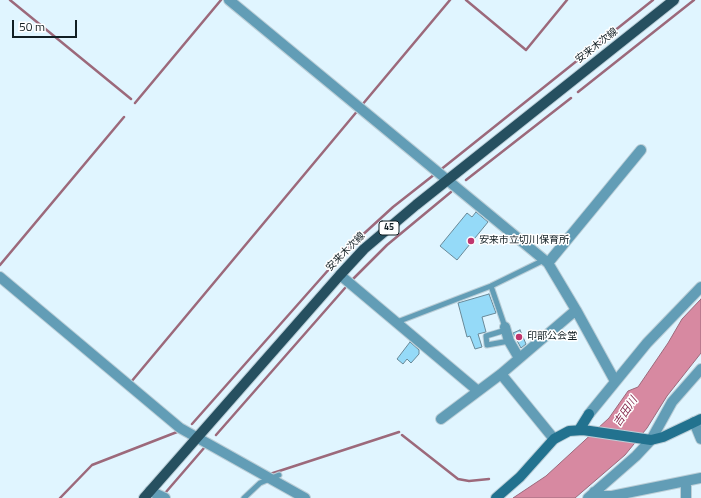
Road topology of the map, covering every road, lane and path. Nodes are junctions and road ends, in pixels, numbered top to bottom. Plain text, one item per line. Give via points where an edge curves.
1 (229, 0) edge
2 (674, 0) edge
3 (641, 150) dead end
4 (447, 179) junction
5 (546, 262) junction
6 (340, 275) junction
7 (0, 278) edge
8 (491, 286) junction
9 (701, 287) edge
10 (576, 310) junction
11 (397, 322) junction
12 (506, 329) junction
13 (509, 341) junction
14 (519, 358) junction
15 (701, 369) edge
16 (501, 374) junction
17 (615, 381) junction
18 (478, 391) junction
19 (441, 420) dead end
20 (697, 420) edge
21 (581, 430) junction
22 (196, 438) junction
23 (554, 439) junction
24 (701, 439) edge
25 (647, 440) junction
26 (279, 475) dead end
27 (268, 478) junction
28 (701, 478) edge
29 (686, 482) junction
30 (147, 495) edge
31 (591, 495) edge
32 (165, 498) edge
33 (244, 498) edge
34 (304, 498) edge
35 (496, 498) edge
36 (686, 498) edge

1 - 4 street
2 - 4 main road, 安来木次線 / 45
3 - 5 street
4 - 5 street
4 - 6 main road, 安来木次線 / 45 via 382,233
5 - 8 lane
5 - 10 street
6 - 11 street
6 - 22 main road, 安来木次線 / 45
7 - 22 street via 180,428
8 - 11 lane
8 - 12 lane
9 - 17 street via 656,332
10 - 14 street
10 - 17 street
11 - 18 street
12 - 13 street
12 - 13 lane via 485,338 489,346
13 - 14 street
14 - 16 street
15 - 25 street via 672,402
16 - 18 street
16 - 23 street
17 - 21 street via 589,414
18 - 19 street
20 - 24 street
20 - 25 street via 663,437
21 - 23 street via 561,434
21 - 25 street
22 - 27 street
22 - 30 main road, 安来木次線 / 45
23 - 35 street via 520,477
25 - 31 street via 636,456
26 - 27 lane
27 - 33 lane
27 - 34 street
28 - 29 street
29 - 31 street via 612,496
29 - 36 street
30 - 32 street

